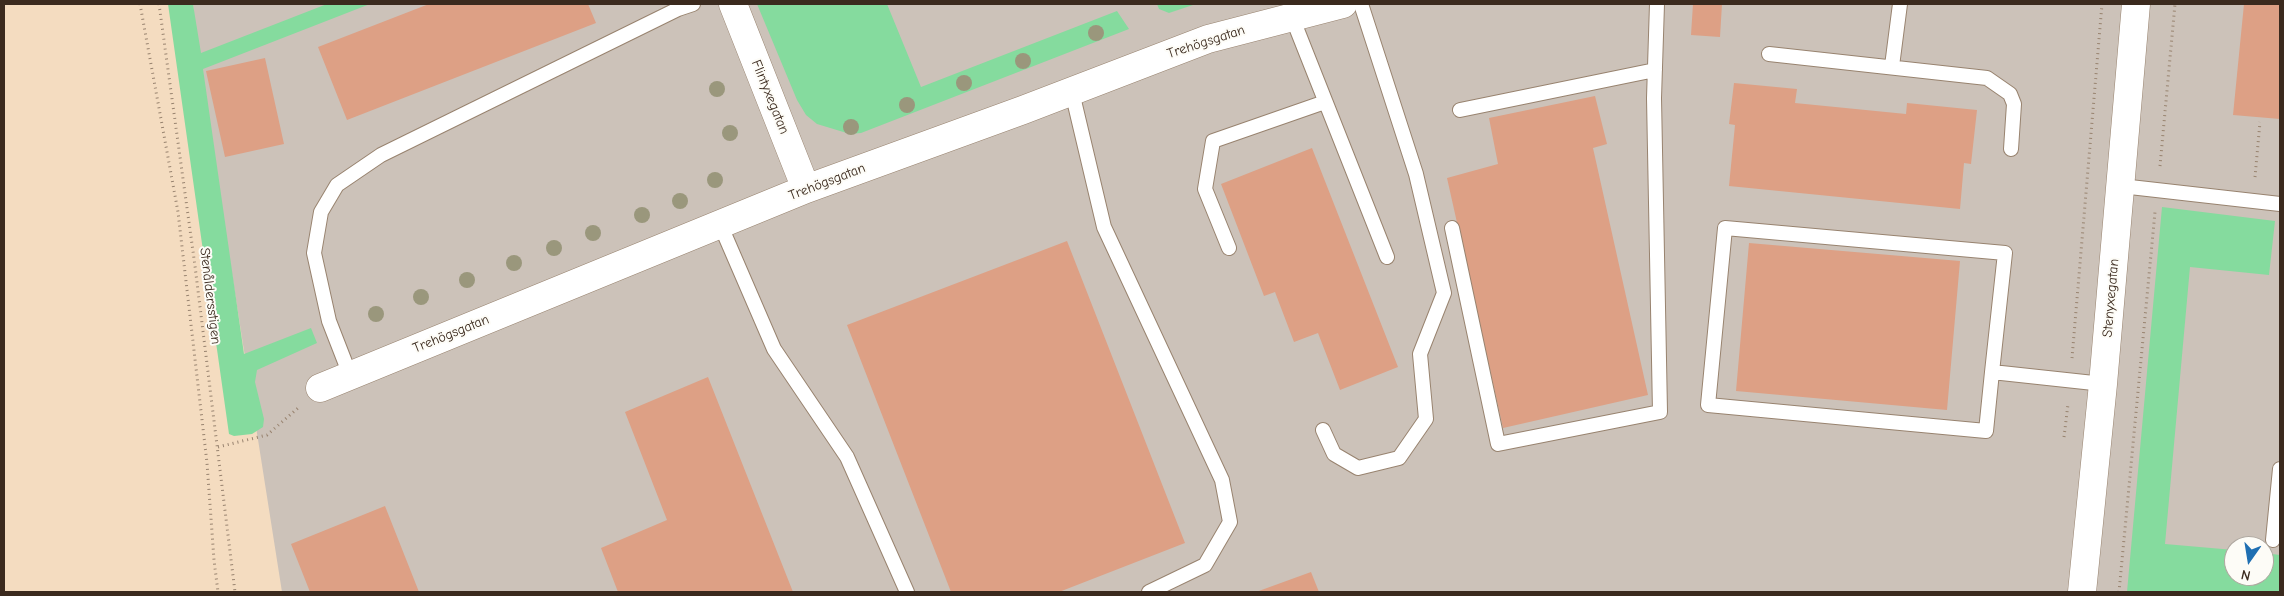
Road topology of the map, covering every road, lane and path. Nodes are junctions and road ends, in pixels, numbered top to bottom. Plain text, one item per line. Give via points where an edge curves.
1 (140, 4) edge
2 (159, 4) edge
3 (693, 4) edge
4 (733, 4) edge
5 (1343, 4) edge
6 (1361, 4) edge
7 (1657, 4) edge
8 (1900, 4) edge
9 (2102, 4) edge
10 (2136, 4) edge
11 (2175, 4) edge
12 (1292, 17) junction
13 (1769, 54) dead end
14 (1892, 66) junction
15 (1655, 70) junction
16 (1072, 92) junction
17 (1325, 102) junction
18 (1460, 110) dead end
19 (2260, 122) dead end
20 (2011, 149) dead end
21 (2122, 186) junction
22 (806, 190) junction
23 (2157, 190) junction
24 (2253, 200) junction
25 (2280, 204) edge
26 (720, 224) junction
27 (1452, 228) dead end
28 (1229, 248) dead end
29 (1387, 257) dead end
30 (1992, 372) junction
31 (350, 375) junction
32 (2070, 380) junction
33 (2104, 384) junction
34 (320, 388) joint
35 (1324, 430) dead end
36 (2064, 438) dead end
37 (218, 446) junction
38 (2280, 469) edge
39 (2273, 536) edge
40 (218, 592) edge
41 (236, 592) edge
42 (907, 592) edge
43 (1149, 592) edge
44 (2082, 592) edge
45 (2119, 592) edge

1 - 40 path via 178,212
2 - 37 path, Stenåldersstigen
3 - 31 lane via 381,154 337,184 321,212 314,253 329,322
4 - 22 street, Flintyxegatan
5 - 12 street, Trehögsgatan
6 - 35 lane via 1416,174 1444,293 1420,354 1426,419 1399,458 1358,468 1334,454
7 - 15 lane
8 - 14 lane
9 - 32 path
10 - 21 street, Stenyxegatan
11 - 23 path
12 - 16 street, Trehögsgatan via 1208,39
12 - 17 lane
13 - 14 lane
14 - 20 lane via 1988,78 1999,85 2010,94 2014,104
15 - 18 lane
15 - 27 lane via 1660,412 1498,444
16 - 22 street, Trehögsgatan
16 - 43 lane via 1104,227 1222,480 1230,522 1206,564
17 - 28 lane via 1213,141 1205,188
17 - 29 lane
19 - 24 path
21 - 23 lane
21 - 33 street, Stenyxegatan
22 - 26 street, Trehögsgatan
23 - 24 lane
23 - 45 path
24 - 25 lane
26 - 31 street, Trehögsgatan
26 - 42 lane via 774,349 847,456
30 - 30 lane via 1986,431 1708,405 1725,228 2005,252
30 - 32 lane
31 - 34 street, Trehögsgatan
32 - 33 lane
32 - 36 path
33 - 44 street, Stenyxegatan
34 - 37 path via 267,435
37 - 41 path, Stenåldersstigen
38 - 39 lane

